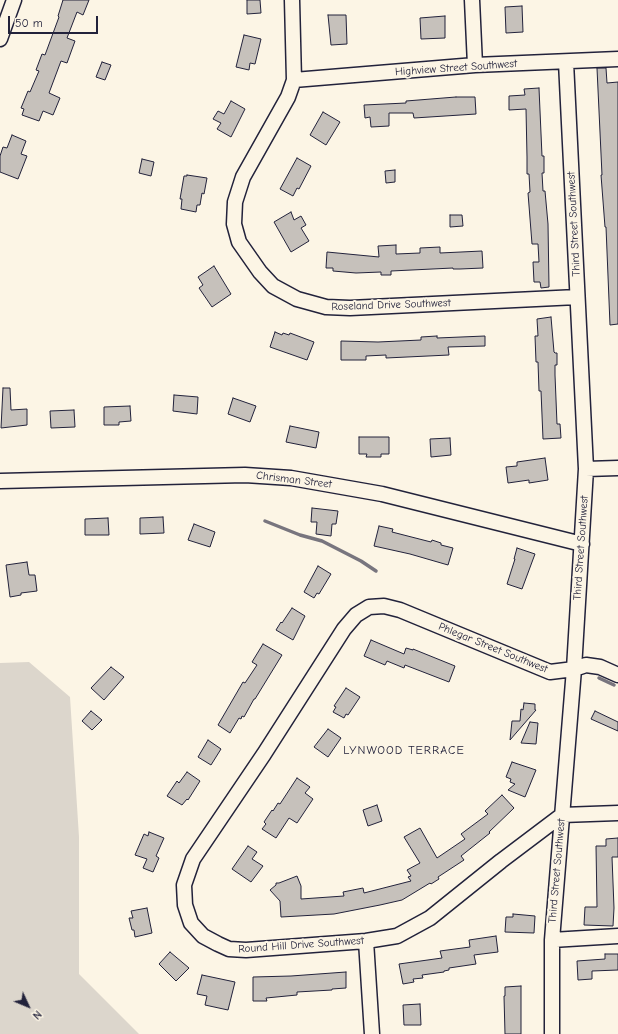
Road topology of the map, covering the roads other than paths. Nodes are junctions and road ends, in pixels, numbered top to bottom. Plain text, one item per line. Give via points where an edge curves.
1 (14, 0) edge
2 (292, 0) edge
3 (472, 0) edge
4 (0, 39) edge
5 (618, 59) edge
6 (566, 62) junction
7 (474, 66) junction
8 (294, 80) junction
9 (577, 296) junction
10 (618, 468) edge
11 (586, 469) junction
12 (0, 481) edge
13 (582, 544) junction
14 (369, 607) joint
15 (574, 669) junction
16 (618, 675) edge
17 (618, 813) edge
18 (562, 815) junction
19 (618, 936) edge
20 (552, 940) junction
21 (366, 941) junction
22 (372, 1034) edge
23 (552, 1034) edge

1 - 4 street
2 - 8 street
3 - 7 street
5 - 6 street, Highview Street Southwest
6 - 7 street, Highview Street Southwest
6 - 9 street, Third Street Southwest
7 - 8 street, Highview Street Southwest
8 - 9 street, Roseland Drive Southwest via 288,97 243,177 236,202 234,224 239,242 273,286 297,299 326,307 350,308
9 - 11 street, Third Street Southwest
10 - 11 street
11 - 13 street, Third Street Southwest
12 - 13 street, Chrisman Street via 245,475 291,478 382,494
13 - 15 street, Third Street Southwest
14 - 15 street, Phlegar Street Southwest via 384,606 400,610 550,672
14 - 21 street, Round Hill Drive Southwest via 356,615 344,629 194,860 184,885 185,905 192,922 203,936 230,949
15 - 16 street, Phlegar Street Southwest via 586,665 600,667
15 - 18 street, Third Street Southwest
17 - 18 street
18 - 20 street, Third Street Southwest
18 - 21 street, Round Hill Drive Southwest via 430,918 397,936
19 - 20 street
20 - 23 street, Third Street Southwest
21 - 22 street

